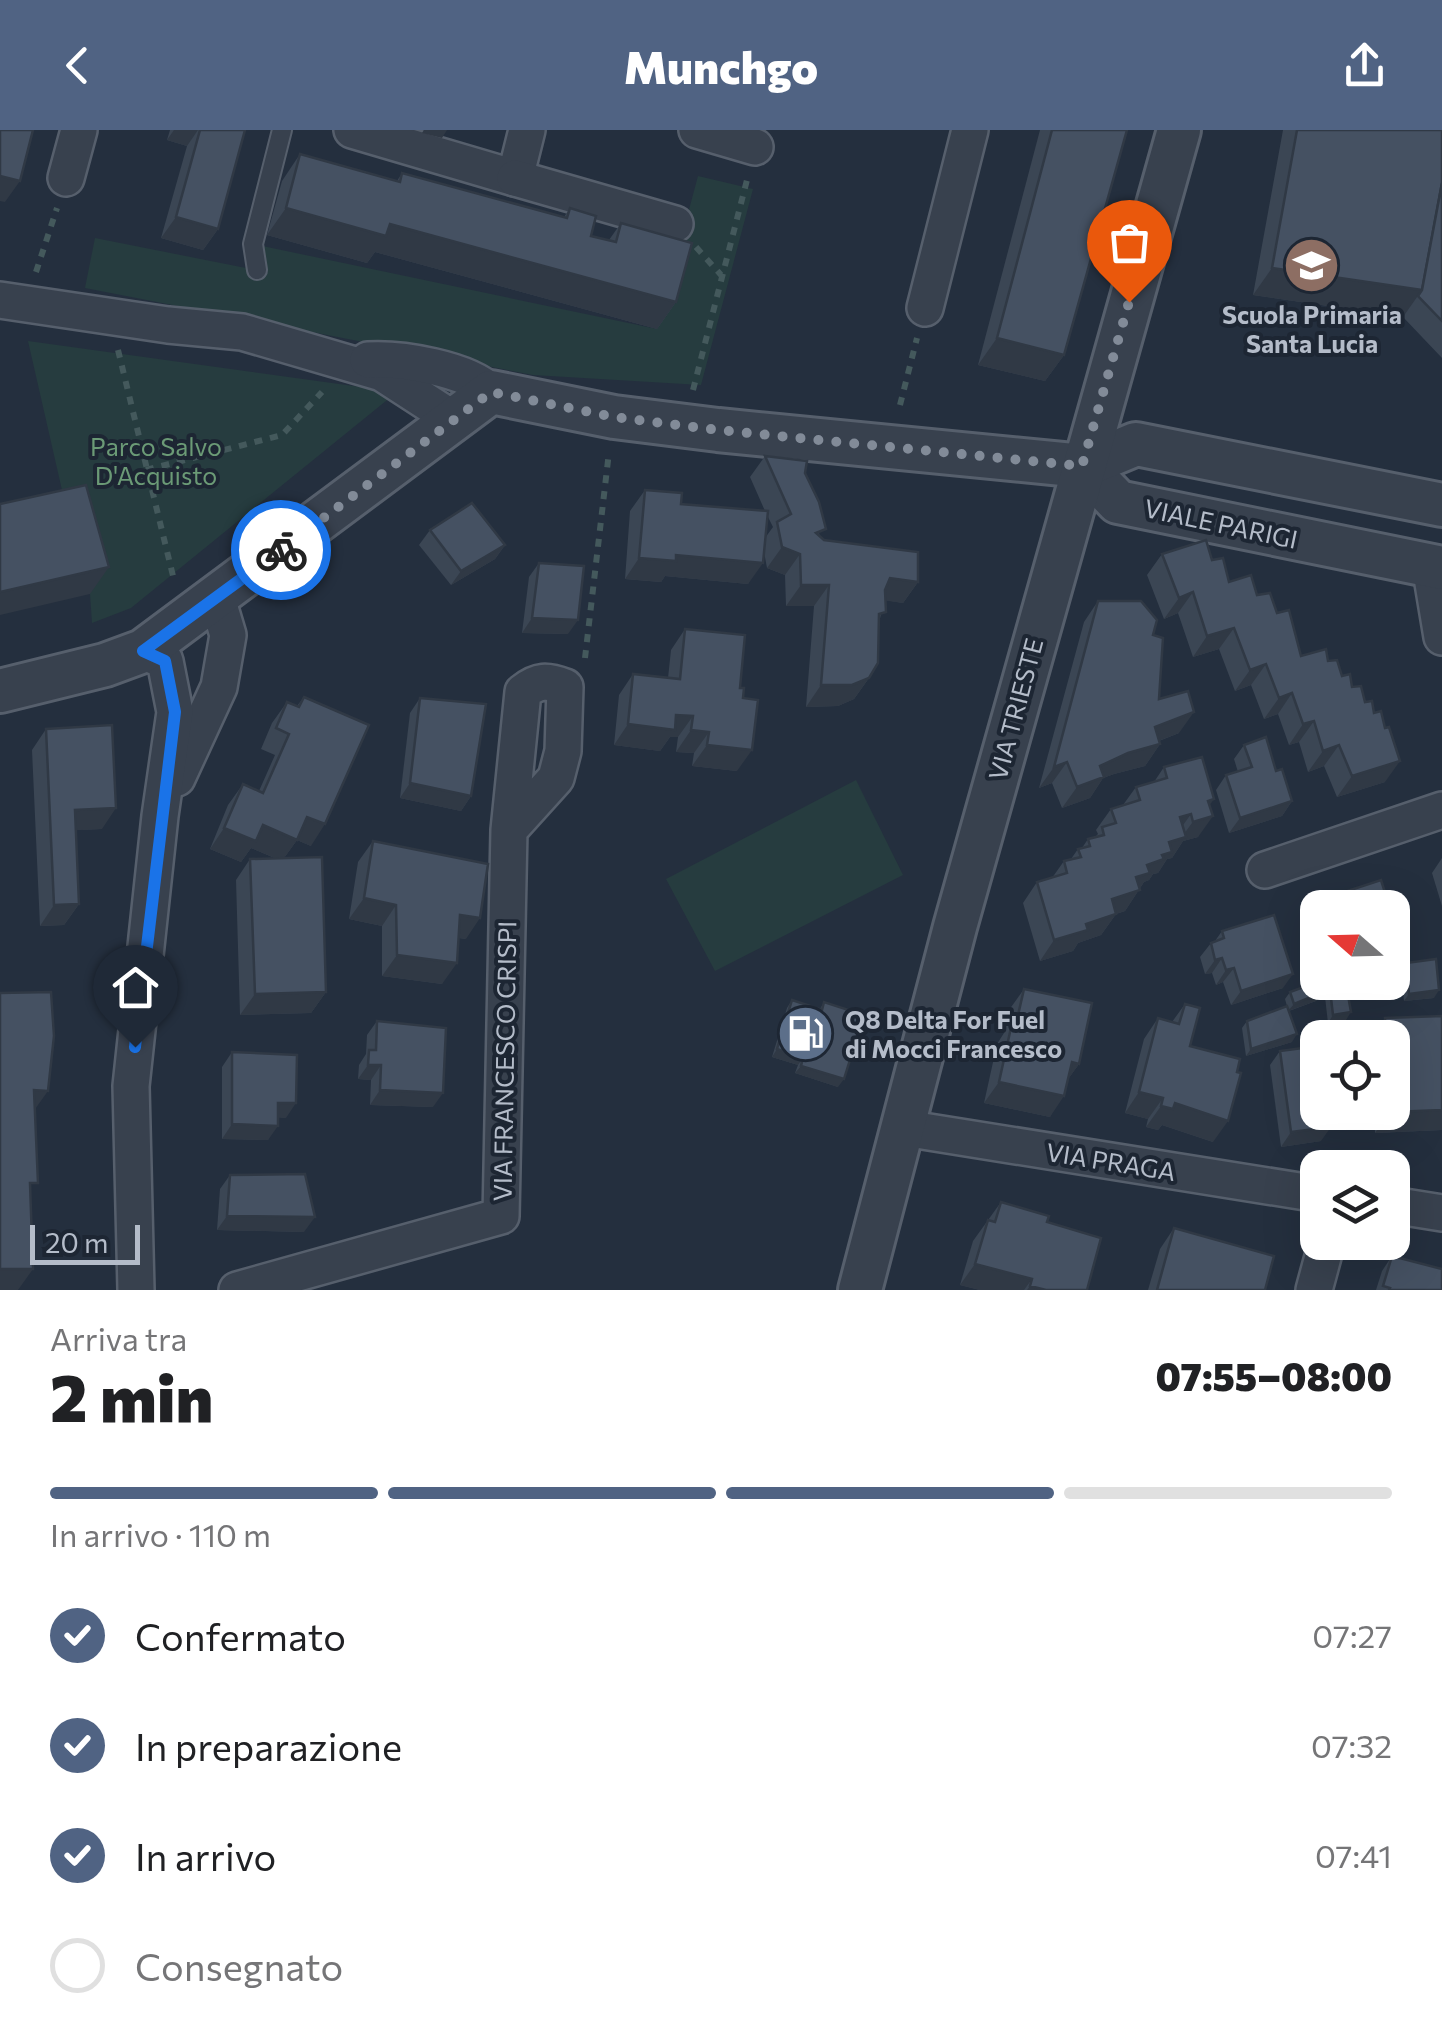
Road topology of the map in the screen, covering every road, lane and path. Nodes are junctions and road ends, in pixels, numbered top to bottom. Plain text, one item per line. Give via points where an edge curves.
1 (79, 130) edge
2 (282, 130) edge
3 (352, 130) edge
4 (527, 130) edge
5 (697, 130) edge
6 (970, 130) edge
7 (1178, 130) edge
8 (755, 147) joint
9 (66, 178) joint
10 (515, 178) junction
11 (675, 224) dead end
12 (257, 270) dead end
13 (13, 302) edge
14 (925, 308) joint
15 (122, 319) junction
16 (337, 362) junction
17 (491, 392) junction
18 (692, 392) dead end
19 (900, 405) dead end
20 (614, 417) junction
21 (456, 420) junction
22 (1082, 466) junction
23 (146, 470) junction
24 (1442, 505) edge
25 (1436, 566) edge
26 (198, 595) junction
27 (1442, 637) edge
28 (143, 651) junction
29 (565, 686) junction
30 (0, 691) edge
31 (1442, 810) edge
32 (160, 816) junction
33 (509, 830) junction
34 (1266, 870) dead end
35 (904, 1128) junction
36 (1300, 1191) edge
37 (1410, 1208) edge
38 (1442, 1213) edge
39 (1322, 1260) edge
40 (136, 1290) edge
41 (237, 1290) edge
42 (860, 1290) edge
43 (1314, 1290) edge

1 - 9 street
2 - 12 lane via 254,244
3 - 10 street
4 - 10 street
5 - 8 street
6 - 14 street
7 - 22 street, VIA TRIESTE
8 - 18 path
9 - 13 path
10 - 11 street
13 - 15 street
14 - 19 path
15 - 16 street via 242,332
15 - 23 path via 118,354
16 - 17 street via 390,359 477,379
16 - 21 street via 382,373
16 - 23 path via 330,384 282,435
17 - 20 street
17 - 21 street
20 - 22 street
20 - 29 path via 584,668
21 - 26 street
22 - 24 street via 1136,444
22 - 25 street, VIALE PARIGI via 1118,502
22 - 35 street, VIA TRIESTE
23 - 26 path via 172,575
25 - 27 street
26 - 28 street
26 - 32 street via 228,635 219,687
28 - 30 street
28 - 32 street via 165,661 175,712
29 - 33 street via 564,751 556,778
29 - 33 street, VIA FRANCESCO CRISPI via 548,680 523,692
31 - 34 street
32 - 40 street via 131,1086
33 - 41 street, VIA FRANCESCO CRISPI via 501,1216
35 - 36 street, VIA PRAGA
35 - 42 street, VIA TRIESTE
37 - 38 street
39 - 43 street

